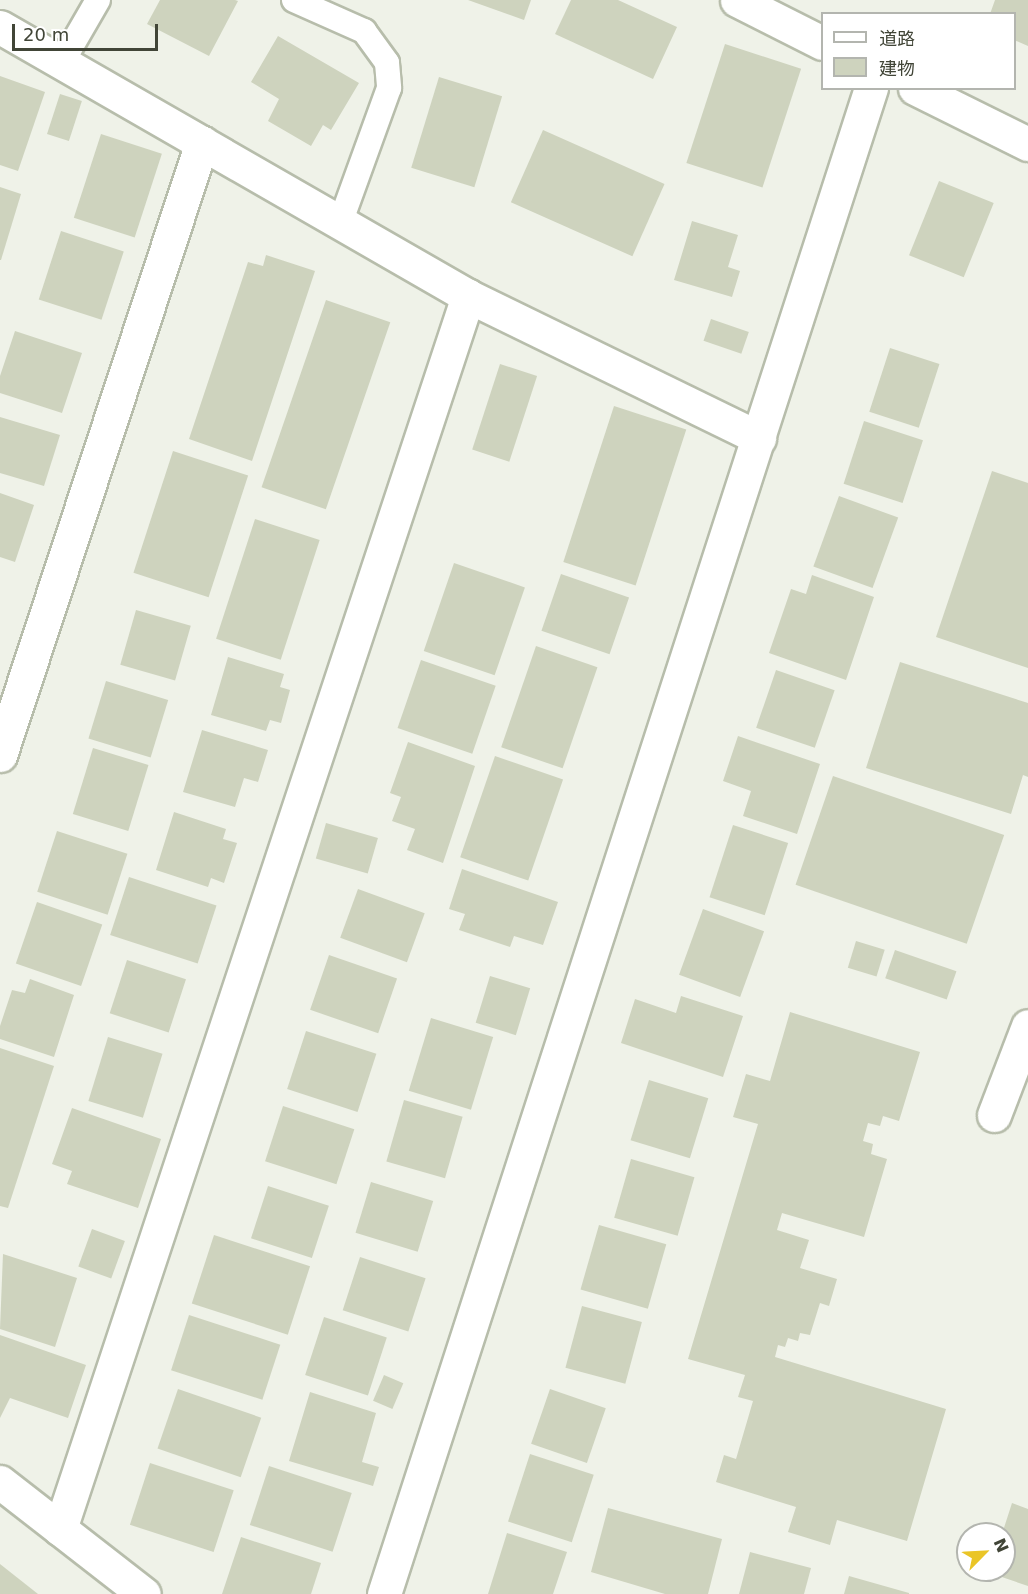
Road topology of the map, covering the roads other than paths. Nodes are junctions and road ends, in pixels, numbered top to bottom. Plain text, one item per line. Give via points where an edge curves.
1 (98, 0) edge
2 (294, 0) edge
3 (737, 0) edge
4 (0, 27) edge
5 (821, 42) edge
6 (61, 64) junction
7 (870, 90) edge
8 (919, 90) edge
9 (202, 142) junction
10 (1028, 144) edge
11 (340, 223) junction
12 (468, 296) junction
13 (759, 438) junction
14 (0, 755) edge
15 (1028, 1026) edge
16 (994, 1115) dead end
17 (0, 1482) edge
18 (60, 1529) junction
19 (144, 1594) edge
20 (384, 1594) edge

1 - 6 lane
2 - 11 lane via 364,31 387,63 389,88
3 - 5 street
4 - 6 street
6 - 9 street
7 - 13 street
8 - 10 street
9 - 11 street
9 - 14 street
11 - 12 street
12 - 13 street
12 - 18 street
13 - 20 street
15 - 16 street
17 - 18 street
18 - 19 street

